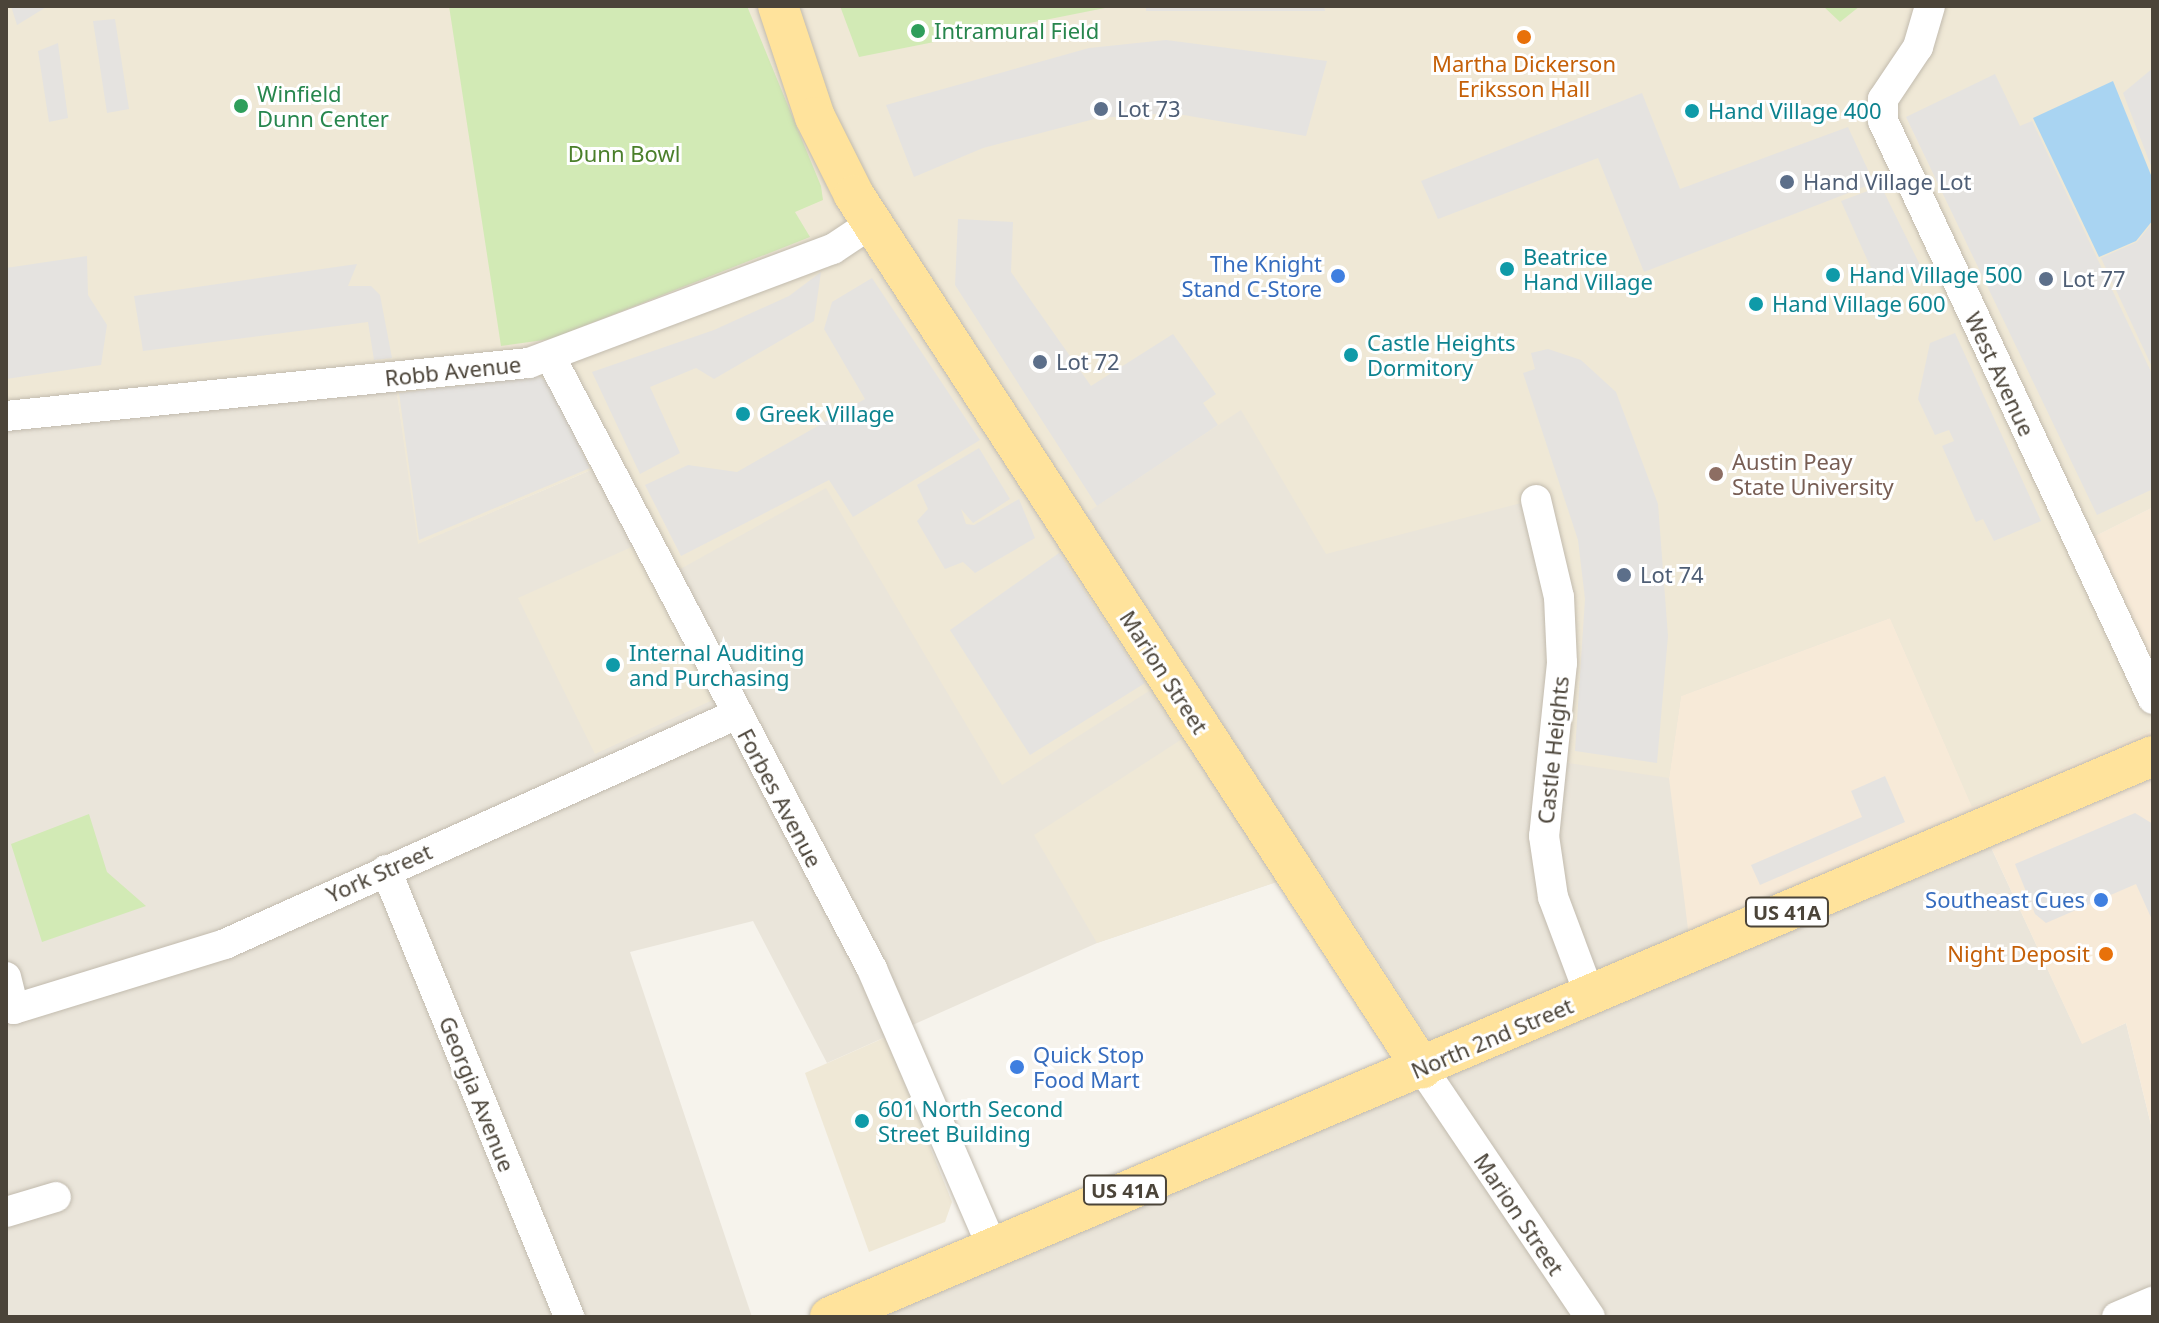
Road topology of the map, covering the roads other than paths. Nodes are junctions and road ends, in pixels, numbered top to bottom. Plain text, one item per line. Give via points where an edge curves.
1 (778, 6) edge
2 (1930, 6) edge
3 (872, 223) junction
4 (551, 358) junction
5 (6, 416) edge
6 (1536, 500) dead end
7 (2153, 699) edge
8 (735, 715) junction
9 (2152, 760) edge
10 (386, 870) junction
11 (6, 977) edge
12 (1590, 996) junction
13 (1422, 1068) junction
14 (56, 1197) dead end
15 (6, 1212) edge
16 (992, 1246) junction
17 (2153, 1302) edge
18 (894, 1304) edge
19 (569, 1317) edge
20 (830, 1317) edge
21 (1590, 1317) edge
22 (2117, 1317) edge

1 - 3 main road, Marion Street via 815,117
2 - 7 street, West Avenue via 1918,47 1883,99 1883,121
3 - 4 street, Robb Avenue via 833,249
3 - 13 main road, Marion Street
4 - 5 street, Robb Avenue
4 - 8 street, Forbes Avenue
6 - 12 street, Castle Heights via 1559,597 1562,663 1544,836 1553,897
8 - 10 street, York Street
8 - 16 street, Forbes Avenue via 872,969
9 - 12 main road, North 2nd Street / US 41A
10 - 11 street, York Street via 225,944 14,1009
10 - 19 street, Georgia Avenue
12 - 13 main road, North 2nd Street / US 41A
13 - 16 main road, North 2nd Street / US 41A
13 - 21 street, Marion Street
14 - 15 street
16 - 18 main road, North 2nd Street / US 41A
17 - 22 street
18 - 20 main road, North 2nd Street / US 41A

